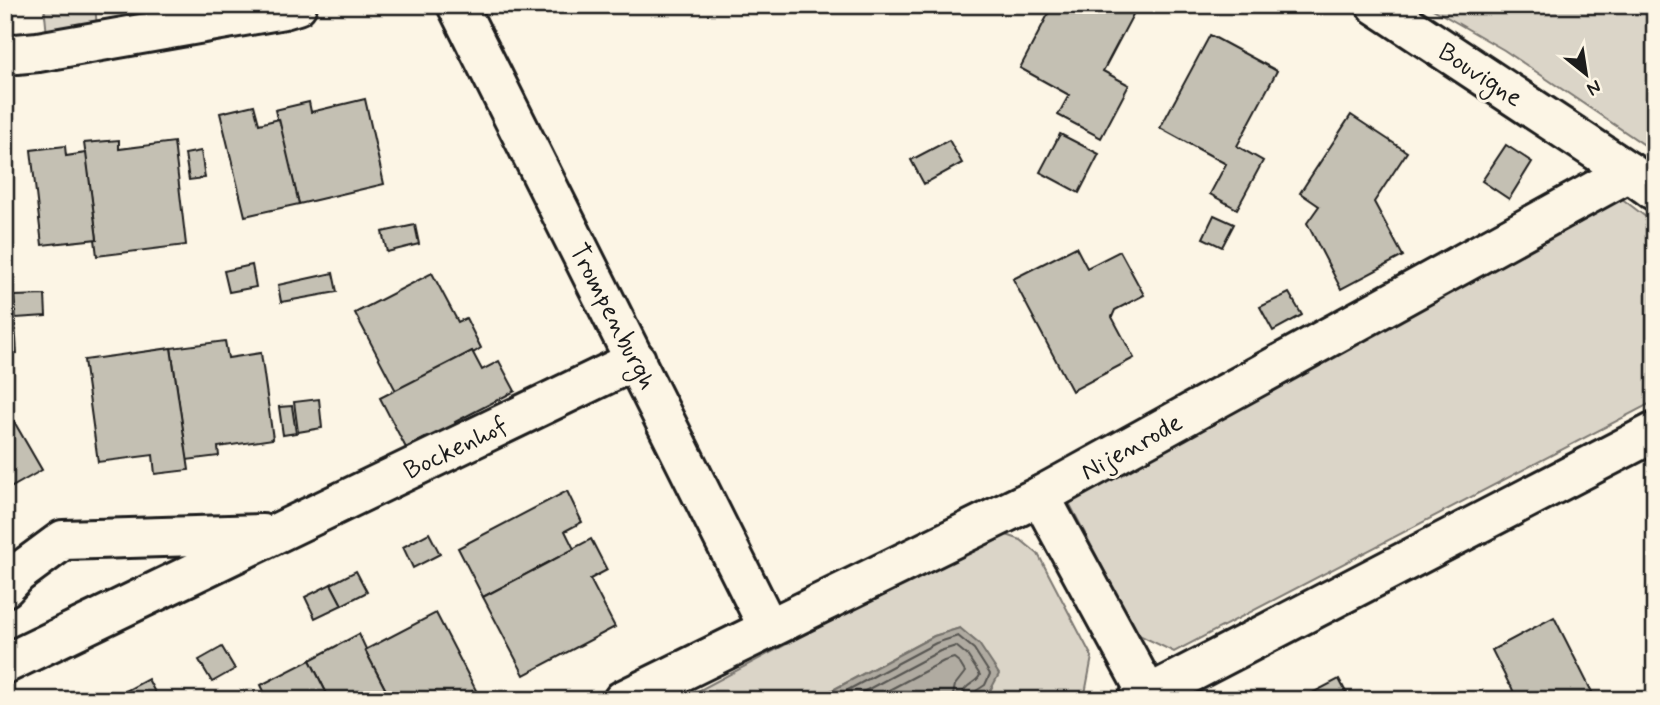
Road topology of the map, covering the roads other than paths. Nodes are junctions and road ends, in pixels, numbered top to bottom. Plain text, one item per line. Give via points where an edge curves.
1 (297, 5) edge
2 (457, 5) edge
3 (1376, 5) edge
4 (5, 55) edge
5 (1642, 181) edge
6 (636, 360) junction
7 (1655, 432) edge
8 (1040, 496) junction
9 (274, 534) junction
10 (5, 587) edge
11 (768, 627) junction
12 (5, 664) edge
13 (1146, 698) edge
14 (623, 700) edge

1 - 4 street
2 - 6 street, Trompenburgh
3 - 5 street, Bouvigne
5 - 8 street, Nijenrode
6 - 9 street, Bockenhof
6 - 11 street, Trompenburgh
7 - 13 street
8 - 11 street, Nijenrode
8 - 13 street
9 - 10 street, Bockenhof via 63,540
9 - 12 street, Bockenhof
11 - 14 street, Nijenrode

